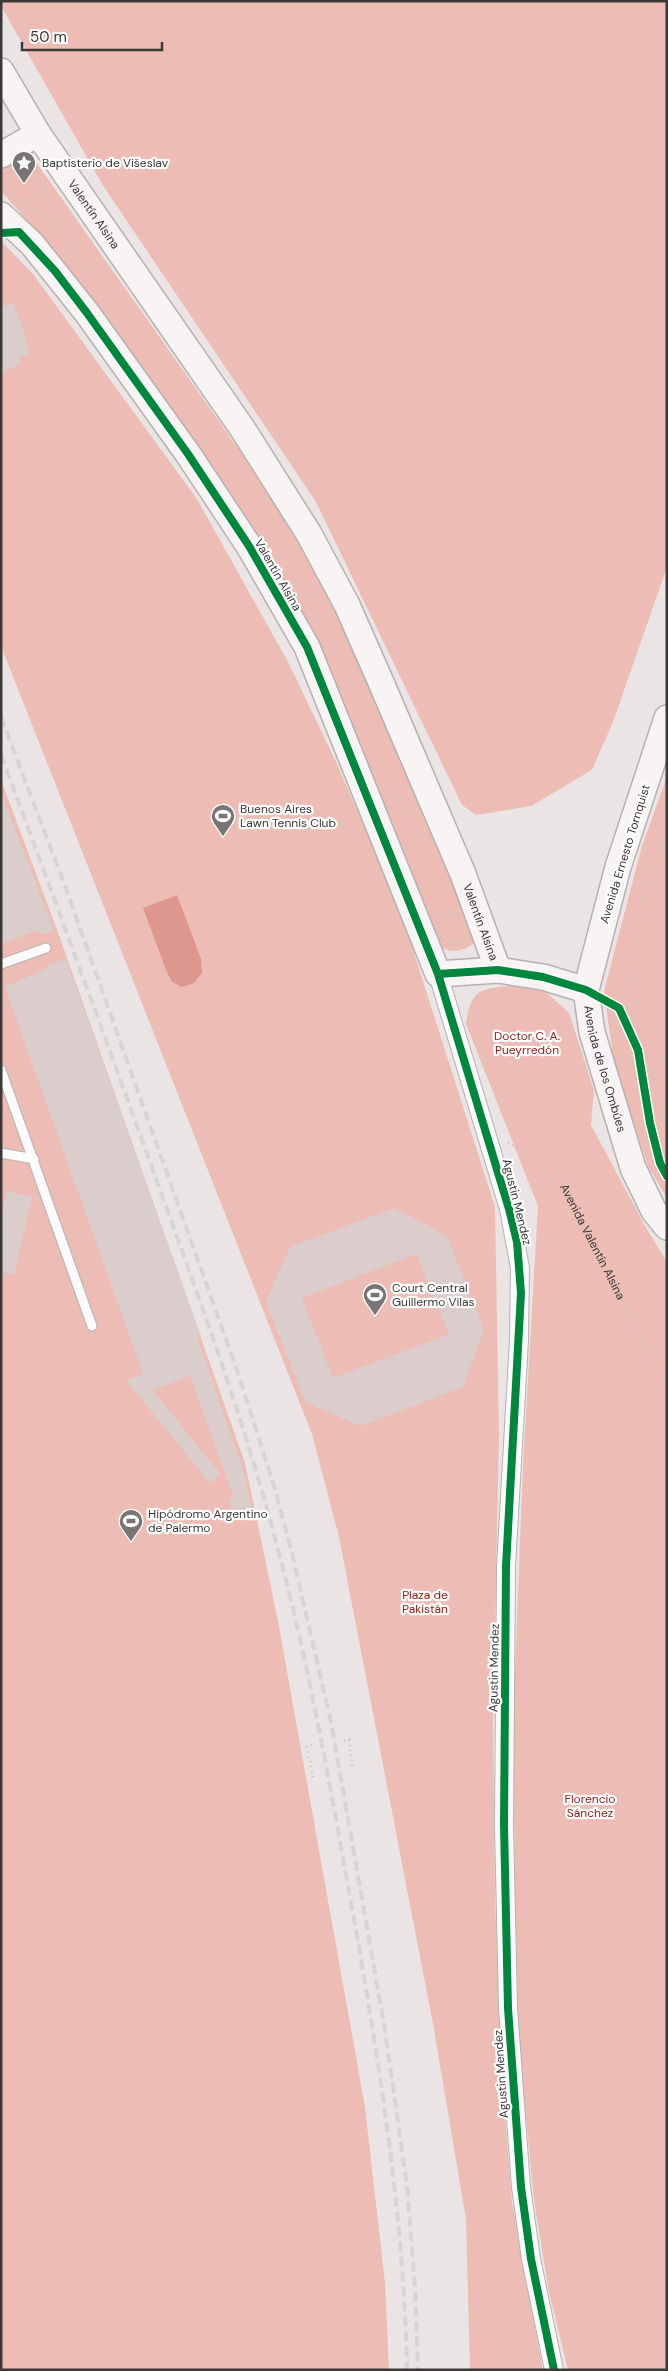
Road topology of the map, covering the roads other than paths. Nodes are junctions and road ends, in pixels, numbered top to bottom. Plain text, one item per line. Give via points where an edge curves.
1 (1, 71) edge
2 (38, 134) junction
3 (1, 155) edge
4 (14, 207) edge
5 (667, 718) edge
6 (46, 948) dead end
7 (1, 964) edge
8 (498, 970) junction
9 (438, 974) junction
10 (586, 990) junction
11 (1, 1070) edge
12 (1, 1153) edge
13 (34, 1159) junction
14 (667, 1226) edge
15 (92, 1326) dead end
16 (554, 2370) edge

1 - 2 main road, Valentín Alsina
2 - 3 main road
2 - 8 main road, Valentín Alsina via 242,428 309,534 347,605 380,680 463,874
4 - 9 main road, Valentín Alsina via 19,232 87,313 188,454 249,546 306,647
5 - 10 main road, Avenida Ernesto Tornquist via 618,867
6 - 7 lane
8 - 9 main road, Avenida de los Ombúes
8 - 10 main road, Avenida de los Ombúes via 543,977
9 - 16 street, Agustin Mendez via 509,1209 520,1268 506,1566 504,1825 508,2008 521,2187 531,2259
10 - 14 main road, Avenida de los Ombúes via 588,1017 633,1168 654,1211
11 - 13 lane
12 - 13 lane
13 - 15 lane

